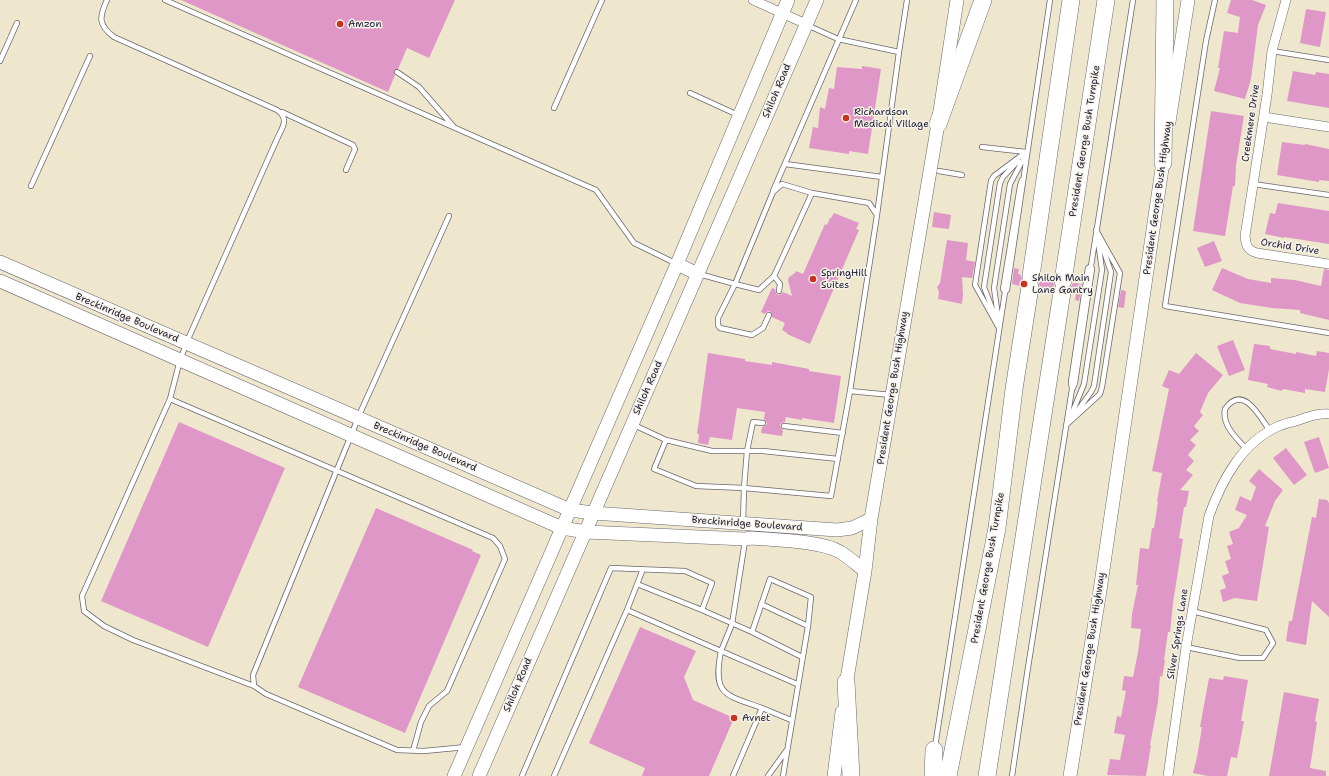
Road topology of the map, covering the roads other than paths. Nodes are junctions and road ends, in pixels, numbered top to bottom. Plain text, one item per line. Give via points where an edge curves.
1 (107, 0) edge
2 (165, 0) edge
3 (602, 0) edge
4 (754, 0) edge
5 (788, 0) edge
6 (817, 0) edge
7 (856, 0) edge
8 (907, 0) edge
9 (957, 0) edge
10 (983, 0) edge
11 (1050, 0) edge
12 (1071, 0) edge
13 (1106, 0) edge
14 (1133, 0) edge
15 (1165, 0) edge
16 (1188, 0) edge
17 (1215, 0) edge
18 (1286, 0) edge
19 (783, 13) junction
20 (17, 23) dead end
21 (806, 24) junction
22 (838, 39) junction
23 (1272, 51) junction
24 (899, 52) junction
25 (90, 56) dead end
26 (1329, 60) edge
27 (0, 61) edge
28 (397, 72) dead end
29 (690, 93) dead end
30 (554, 108) dead end
31 (277, 110) junction
32 (739, 115) junction
33 (1264, 117) junction
34 (938, 124) junction
35 (455, 127) junction
36 (1329, 127) edge
37 (982, 147) dead end
38 (1026, 152) junction
39 (1163, 163) junction
40 (785, 164) junction
41 (346, 170) dead end
42 (939, 171) dead end
43 (962, 175) dead end
44 (882, 177) junction
45 (1253, 184) junction
46 (31, 186) dead end
47 (773, 192) junction
48 (812, 193) junction
49 (1329, 195) edge
50 (877, 215) junction
51 (449, 216) dead end
52 (1096, 230) junction
53 (1249, 249) joint
54 (0, 262) edge
55 (677, 264) junction
56 (1329, 264) edge
57 (698, 274) junction
58 (774, 276) junction
59 (0, 281) edge
60 (735, 284) junction
61 (779, 291) dead end
62 (769, 315) dead end
63 (999, 329) junction
64 (1329, 333) edge
65 (187, 343) junction
66 (180, 360) junction
67 (850, 391) junction
68 (892, 395) junction
69 (170, 399) junction
70 (1329, 414) edge
71 (359, 418) junction
72 (763, 423) dead end
73 (632, 425) junction
74 (1066, 425) junction
75 (784, 426) dead end
76 (1270, 431) junction
77 (843, 433) junction
78 (352, 436) junction
79 (666, 440) junction
80 (1246, 449) junction
81 (746, 451) junction
82 (838, 460) junction
83 (337, 471) junction
84 (744, 488) junction
85 (570, 510) junction
86 (593, 513) junction
87 (871, 519) junction
88 (743, 524) junction
89 (562, 528) junction
90 (586, 532) junction
91 (745, 539) junction
92 (643, 569) junction
93 (865, 571) junction
94 (637, 584) junction
95 (761, 604) junction
96 (627, 610) junction
97 (702, 610) junction
98 (1192, 611) junction
99 (732, 624) junction
100 (808, 626) junction
101 (752, 632) junction
102 (1186, 647) junction
103 (721, 651) junction
104 (802, 657) junction
105 (846, 682) junction
106 (797, 684) junction
107 (254, 686) junction
108 (762, 708) junction
109 (791, 720) junction
110 (467, 746) junction
111 (787, 750) junction
112 (934, 750) joint
113 (413, 751) junction
114 (454, 776) edge
115 (479, 776) edge
116 (522, 776) edge
117 (554, 776) edge
118 (733, 776) edge
119 (768, 776) edge
120 (783, 776) edge
121 (834, 776) edge
122 (851, 776) edge
123 (933, 776) edge
124 (948, 776) edge
125 (987, 776) edge
126 (1012, 776) edge
127 (1070, 776) edge
128 (1168, 776) edge

1 - 31 lane via 101,12 101,21 105,31 114,37
2 - 35 lane
3 - 30 lane
4 - 19 street
5 - 19 main road
6 - 21 main road, Shiloh Road
7 - 22 lane
8 - 24 lane
9 - 34 main road, President George Bush Highway
10 - 34 highway
11 - 38 lane
12 - 124 highway, President George Bush Turnpike via 1014,389 997,528
13 - 125 highway, President George Bush Turnpike
14 - 52 lane
15 - 39 highway
16 - 39 main road, President George Bush Highway
17 - 64 lane via 1206,41 1165,306
18 - 23 street, Creekmere Drive
19 - 21 street
19 - 32 main road
20 - 27 lane
21 - 22 lane
21 - 57 main road, Shiloh Road
22 - 24 lane
22 - 40 lane
23 - 26 lane
23 - 33 street, Creekmere Drive
24 - 44 lane
25 - 46 lane
28 - 35 lane via 419,86
29 - 32 lane
31 - 41 lane via 353,145 354,153
31 - 65 lane via 282,114 284,124
32 - 55 main road
33 - 36 street
33 - 45 street, Creekmere Drive
34 - 68 main road, President George Bush Highway
35 - 55 lane via 596,190 634,243
37 - 38 lane
38 - 63 lane via 1023,186
38 - 63 lane via 1010,184 995,281
38 - 63 lane via 1000,183 984,286
38 - 63 lane via 991,181 975,285
39 - 127 main road, President George Bush Highway
40 - 44 lane
40 - 47 lane
42 - 43 lane
44 - 50 lane
45 - 49 lane
45 - 53 street, Creekmere Drive via 1245,236
47 - 48 lane via 782,184
47 - 60 lane
48 - 50 lane via 869,203
48 - 58 lane
50 - 67 lane
51 - 71 lane
52 - 74 lane via 1091,266 1088,268
52 - 74 lane via 1102,270 1084,384
52 - 74 lane via 1111,272 1094,386
52 - 74 lane via 1120,273 1118,288 1100,394
53 - 56 street, Orchid Drive via 1265,255
54 - 65 main road, Breckinridge Boulevard
55 - 57 main road
55 - 85 main road
57 - 60 lane
57 - 73 main road, Shiloh Road
58 - 60 lane via 759,290
58 - 61 lane via 780,284
59 - 66 main road, Breckinridge Boulevard
60 - 62 lane via 718,318 720,328 752,335 763,328
63 - 112 lane
65 - 66 lane
65 - 71 main road, Breckinridge Boulevard
66 - 69 lane
66 - 78 main road, Breckinridge Boulevard
67 - 68 lane
67 - 77 lane
68 - 87 main road, President George Bush Highway
69 - 83 lane
69 - 107 lane via 82,596 84,611 104,626 133,640
70 - 76 street, Silver Springs Lane via 1321,413 1278,426
71 - 78 lane
71 - 85 main road, Breckinridge Boulevard
72 - 81 lane via 753,422
73 - 79 lane
73 - 86 main road, Shiloh Road
74 - 126 lane
75 - 77 lane
76 - 80 street, Silver Springs Lane
76 - 80 lane via 1245,400 1233,401 1225,409 1225,422
77 - 82 lane
78 - 83 lane
78 - 89 main road, Breckinridge Boulevard
79 - 81 lane via 712,451
79 - 84 lane via 654,469 696,486
80 - 98 street, Silver Springs Lane via 1228,472 1209,516
81 - 82 lane
81 - 84 lane
82 - 84 lane via 831,496
83 - 107 lane via 253,675
83 - 113 lane via 493,538 500,546 505,559 447,691 429,706 421,722
84 - 88 lane
85 - 86 main road, Breckinridge Boulevard
85 - 89 main road
86 - 88 main road, Breckinridge Boulevard
86 - 90 main road, Shiloh Road
87 - 88 main road, Breckinridge Boulevard via 852,528 837,530
87 - 93 main road, President George Bush Highway
88 - 91 main road
89 - 90 main road, Breckinridge Boulevard
89 - 110 main road
90 - 91 main road, Breckinridge Boulevard
90 - 115 main road, Shiloh Road
91 - 93 main road, Breckinridge Boulevard via 825,546 840,552
91 - 99 lane
92 - 94 lane
92 - 97 lane via 685,570 712,582
92 - 116 lane via 611,568
93 - 105 main road, President George Bush Highway
94 - 96 lane
94 - 97 lane
95 - 100 lane
95 - 100 lane via 770,579 811,597
95 - 101 lane
96 - 103 lane
96 - 117 lane
97 - 99 lane
98 - 102 street, Silver Springs Lane
98 - 102 lane via 1266,630 1273,642 1263,658 1240,658
99 - 101 lane
99 - 103 lane
100 - 104 lane
101 - 104 lane
102 - 128 street, Silver Springs Lane
103 - 106 lane
103 - 108 lane via 718,666 723,691
104 - 106 lane
105 - 121 main road, President George Bush Highway
105 - 122 highway
106 - 109 lane
107 - 113 lane via 266,694 397,750
108 - 109 lane
108 - 118 lane
109 - 111 lane
110 - 113 lane
110 - 114 main road
111 - 119 lane
111 - 120 lane
112 - 123 highway

